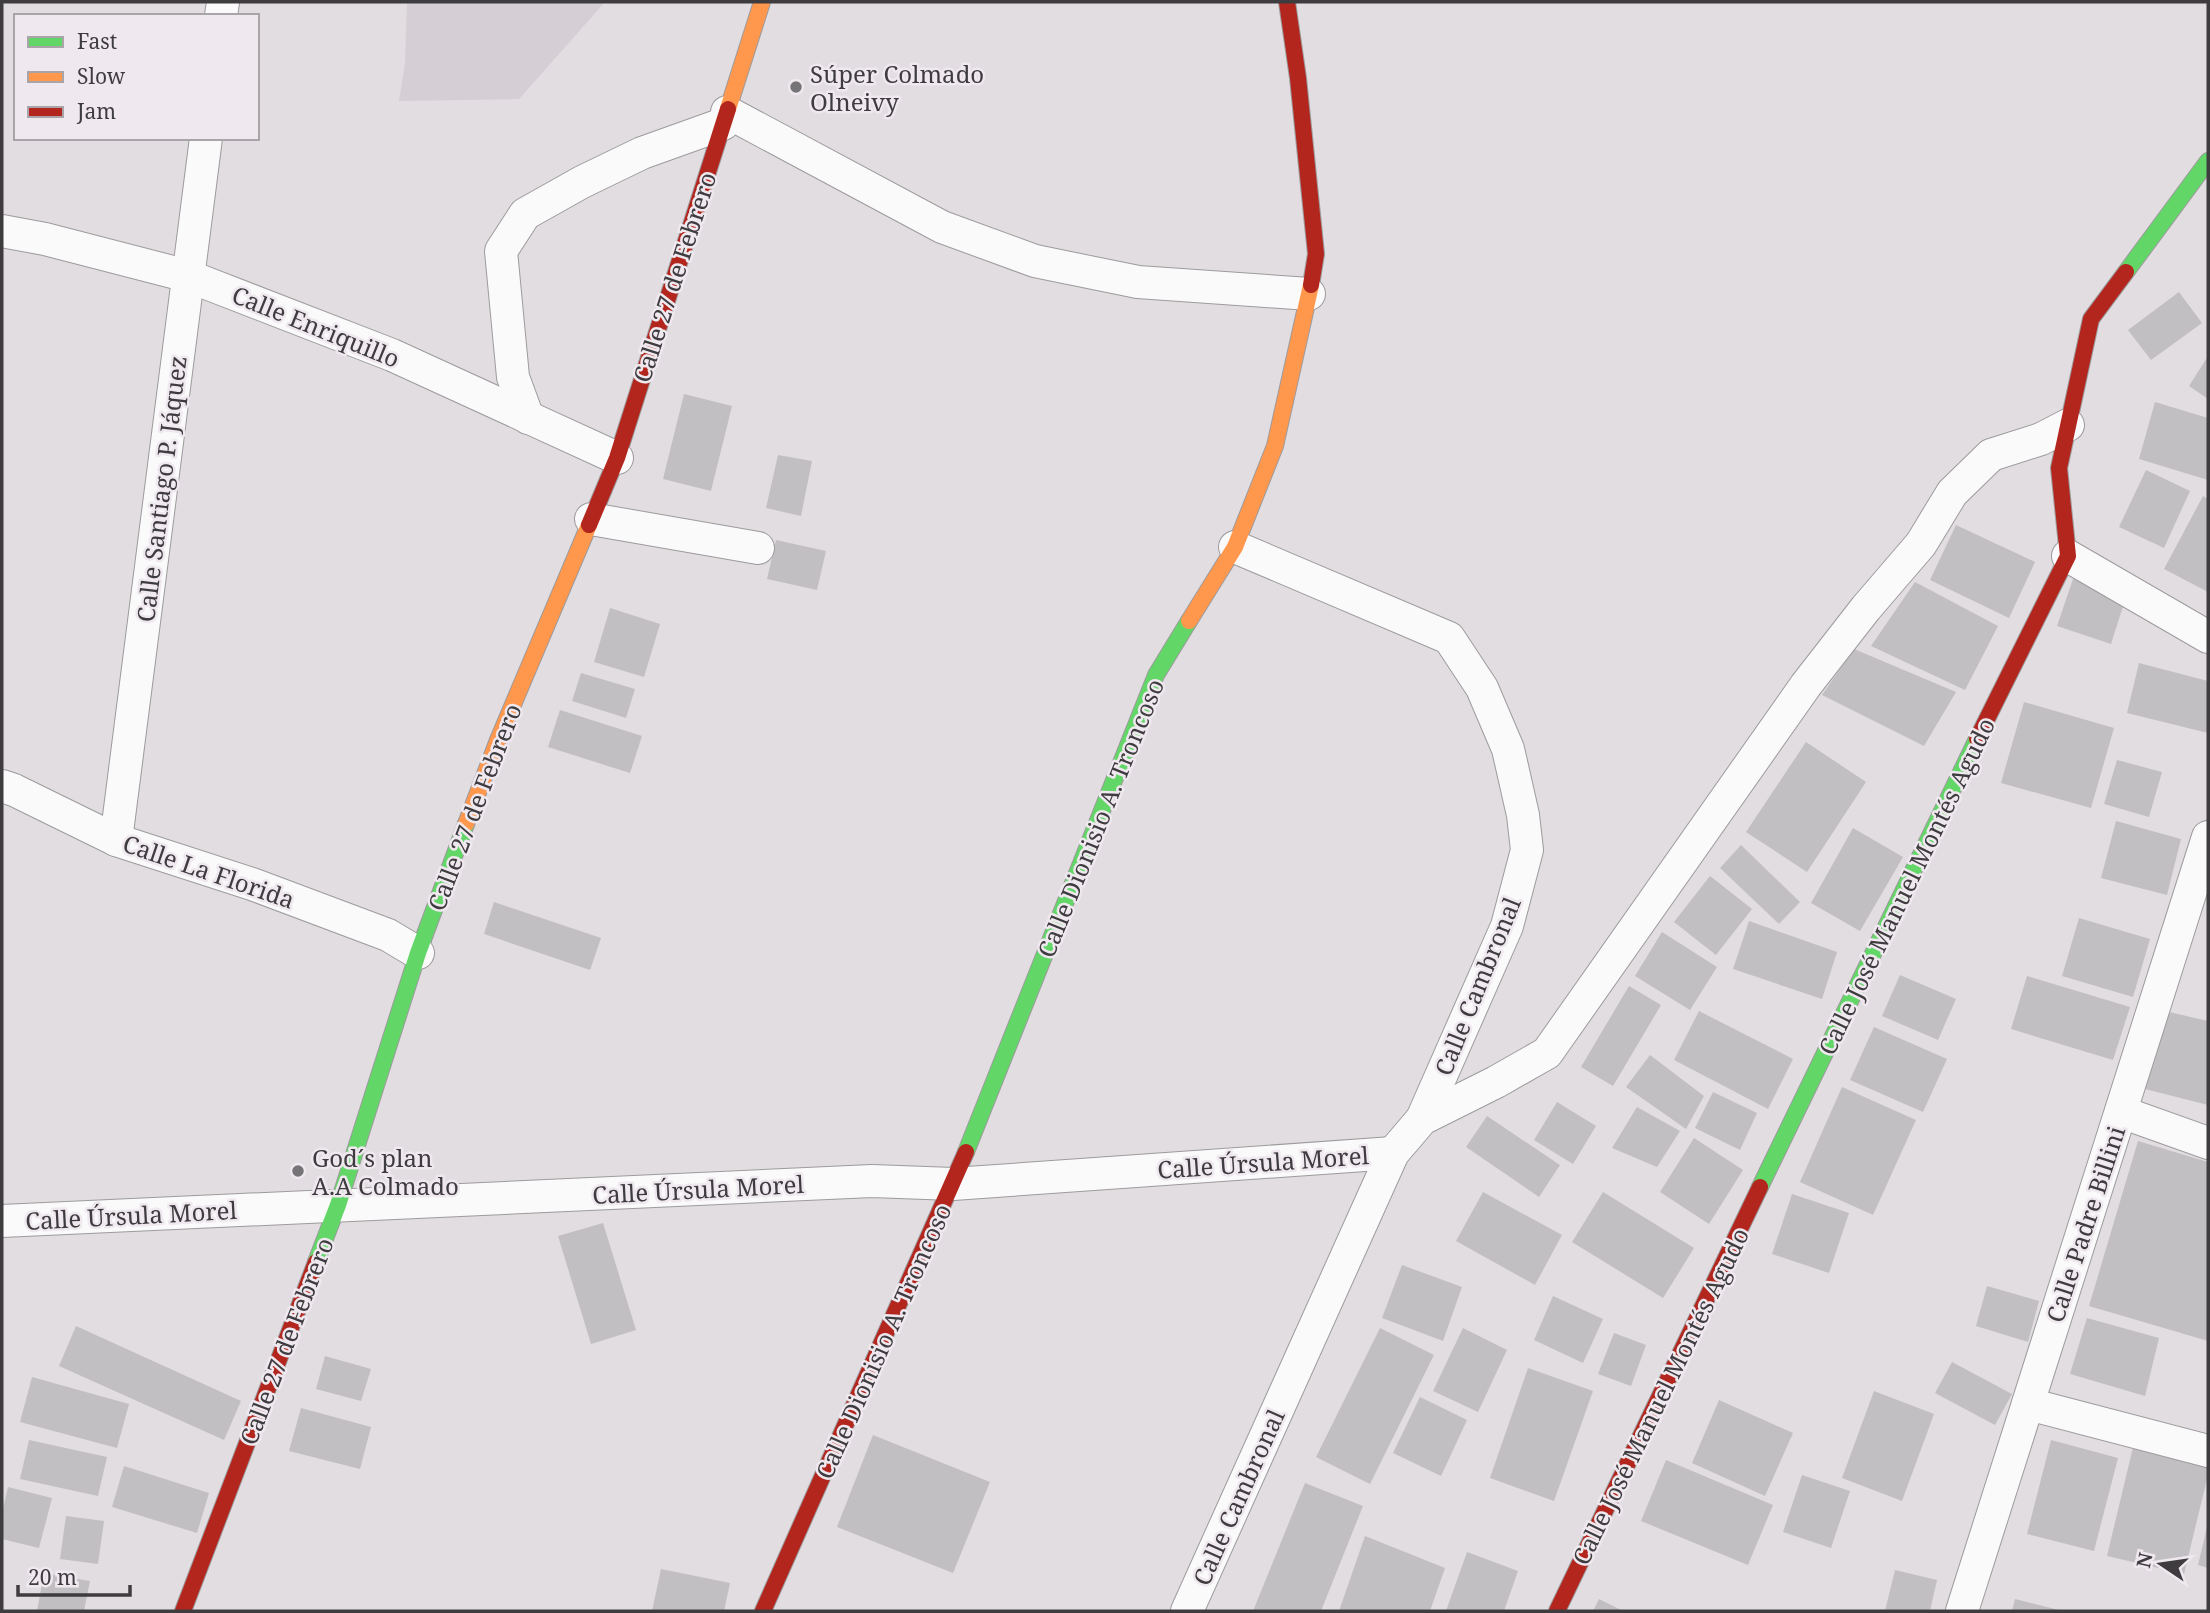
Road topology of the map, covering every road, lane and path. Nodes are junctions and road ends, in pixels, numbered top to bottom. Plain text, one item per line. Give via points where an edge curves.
1 (762, 2) edge
2 (1287, 2) edge
3 (725, 118) junction
4 (206, 140) edge
5 (2208, 161) edge
6 (2, 231) edge
7 (188, 276) junction
8 (1309, 295) junction
9 (528, 418) junction
10 (2068, 425) junction
11 (617, 458) junction
12 (591, 519) junction
13 (1235, 547) junction
14 (758, 548) dead end
15 (2068, 556) junction
16 (2208, 637) edge
17 (2, 786) edge
18 (2208, 837) edge
19 (116, 840) junction
20 (418, 953) junction
21 (2121, 1112) junction
22 (1422, 1119) junction
23 (2208, 1143) edge
24 (1393, 1153) junction
25 (953, 1184) junction
26 (338, 1205) junction
27 (2, 1221) edge
28 (2028, 1404) junction
29 (2208, 1451) edge
30 (183, 1611) edge
31 (763, 1611) edge
32 (1187, 1611) edge
33 (1557, 1611) edge
34 (1962, 1611) edge

1 - 3 street, Calle 27 de Febrero
2 - 8 street, Calle Dionisio A. Troncoso via 1316,254
3 - 8 street via 942,227 1035,261 1139,282
3 - 9 street via 642,153 525,214 501,250 513,377
3 - 11 street, Calle 27 de Febrero
4 - 7 street, Calle Santiago P. Jáquez
5 - 10 street via 2091,319
6 - 7 street, Calle Enriquillo
7 - 9 street, Calle Enriquillo via 392,355
7 - 19 street, Calle Santiago P. Jáquez
8 - 13 street, Calle Dionisio A. Troncoso via 1275,446
9 - 11 street, Calle Enriquillo
10 - 15 street via 2059,468
10 - 22 street via 1991,456 1952,493 1921,544 1806,685 1547,1053
11 - 12 street, Calle 27 de Febrero
12 - 14 street
12 - 20 street, Calle 27 de Febrero via 498,740
13 - 22 street, Calle Cambronal via 1449,638 1482,688 1508,748 1527,850 1507,926
13 - 25 street, Calle Dionisio A. Troncoso via 1156,675
15 - 16 street
15 - 33 street, Calle José Manuel Montés Agudo
17 - 19 street, Calle La Florida
18 - 21 street, Calle Padre Billini
19 - 20 street, Calle La Florida via 252,884 388,935
20 - 26 street, Calle 27 de Febrero
21 - 23 street
21 - 28 street, Calle Padre Billini
22 - 24 street, Calle Cambronal
24 - 25 street, Calle Úrsula Morel
24 - 32 street, Calle Cambronal
25 - 26 street, Calle Úrsula Morel via 872,1181
25 - 31 street, Calle Dionisio A. Troncoso
26 - 27 street, Calle Úrsula Morel
26 - 30 street, Calle 27 de Febrero
28 - 29 street
28 - 34 street, Calle Padre Billini

